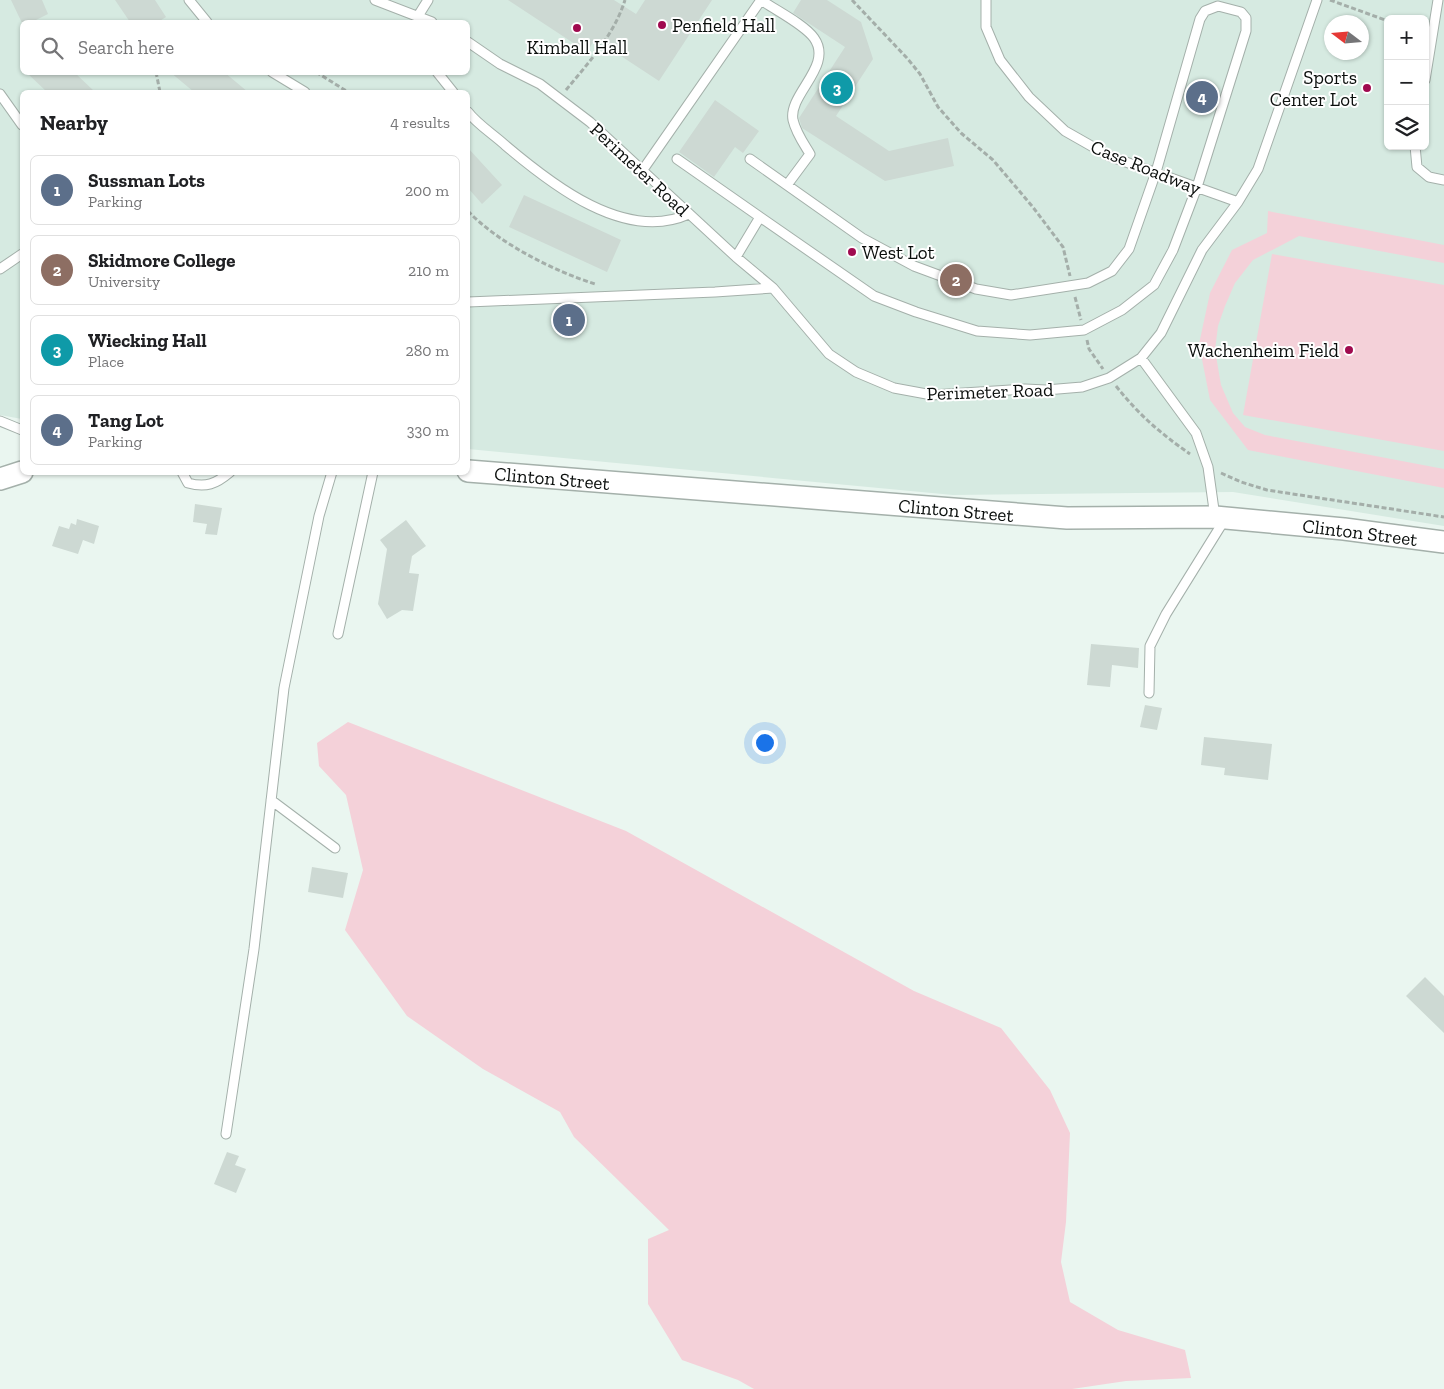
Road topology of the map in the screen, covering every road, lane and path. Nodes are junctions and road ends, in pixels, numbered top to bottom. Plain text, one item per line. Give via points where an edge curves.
1 (189, 0) edge
2 (375, 0) edge
3 (428, 0) edge
4 (625, 0) edge
5 (761, 0) edge
6 (852, 0) edge
7 (986, 0) edge
8 (1317, 0) edge
9 (1330, 0) edge
10 (1438, 0) edge
11 (422, 19) edge
12 (205, 20) edge
13 (1384, 20) edge
14 (470, 43) edge
15 (1428, 60) edge
16 (157, 75) edge
17 (277, 75) edge
18 (321, 75) edge
19 (440, 75) edge
20 (160, 90) edge
21 (302, 90) edge
22 (345, 90) edge
23 (452, 90) edge
24 (0, 94) edge
25 (559, 98) junction
26 (470, 114) edge
27 (20, 122) edge
28 (1415, 150) edge
29 (677, 159) dead end
30 (750, 159) dead end
31 (642, 171) junction
32 (1156, 172) junction
33 (1444, 180) edge
34 (787, 185) junction
35 (1196, 187) junction
36 (1238, 202) junction
37 (470, 213) edge
38 (689, 214) junction
39 (760, 217) junction
40 (20, 255) edge
41 (736, 257) junction
42 (0, 269) edge
43 (596, 284) dead end
44 (1073, 286) junction
45 (772, 288) junction
46 (470, 302) edge
47 (1084, 330) junction
48 (1141, 358) junction
49 (1109, 378) junction
50 (0, 421) edge
51 (20, 429) edge
52 (1208, 467) junction
53 (470, 471) edge
54 (20, 473) edge
55 (184, 475) edge
56 (226, 475) edge
57 (331, 475) edge
58 (371, 475) edge
59 (0, 479) edge
60 (1444, 516) edge
61 (1220, 517) junction
62 (1444, 542) edge
63 (338, 634) dead end
64 (1149, 693) dead end
65 (270, 800) junction
66 (335, 848) dead end
67 (226, 1134) dead end

1 - 12 lane
2 - 11 lane
3 - 11 lane
4 - 25 path via 619,19 597,52
5 - 31 lane
5 - 34 lane via 814,38 819,51 818,62 794,109 793,118 810,154
6 - 44 path via 907,58 938,107 961,133 993,160 1063,247
7 - 32 lane, Case Roadway via 986,27 1000,60 1029,97 1065,131 1109,156
8 - 36 lane, Perimeter Road via 1258,169
9 - 13 path
10 - 15 lane
14 - 25 lane, Perimeter Road
16 - 20 path
17 - 21 lane
18 - 22 path
19 - 23 lane
24 - 27 lane
25 - 31 lane, Perimeter Road
26 - 38 lane via 525,162 580,201 648,223 672,222
28 - 33 lane via 1417,166 1429,177
29 - 39 lane
30 - 34 lane
31 - 38 lane, Perimeter Road
32 - 35 lane, Case Roadway
32 - 35 lane via 1200,19 1212,7 1241,12 1246,18 1246,31
32 - 44 lane via 1130,250 1112,271 1088,283
34 - 44 lane via 862,238 914,266 976,289 1011,295
35 - 36 lane, Case Roadway
35 - 47 lane via 1173,250 1154,285 1122,310
36 - 48 lane, Perimeter Road via 1202,250 1161,333
37 - 43 path via 520,250
38 - 41 lane, Perimeter Road
39 - 41 lane
39 - 47 lane via 874,296 916,312 977,331 1030,335
40 - 42 lane
41 - 45 lane, Perimeter Road
44 - 47 path
45 - 46 lane
45 - 49 lane, Perimeter Road via 829,354 856,372 894,388 932,395 1046,390 1082,387
47 - 49 path via 1089,348
48 - 49 lane, Perimeter Road
48 - 52 lane via 1196,433
49 - 52 path via 1138,414
50 - 51 lane
52 - 60 path via 1267,490
52 - 61 lane
53 - 61 street, Clinton Street via 1067,518
54 - 59 street
55 - 56 lane via 188,483 201,487 214,484
57 - 65 lane via 284,688
58 - 63 lane
61 - 62 street, Clinton Street
61 - 64 lane via 1150,646
65 - 66 lane
65 - 67 lane via 253,958

